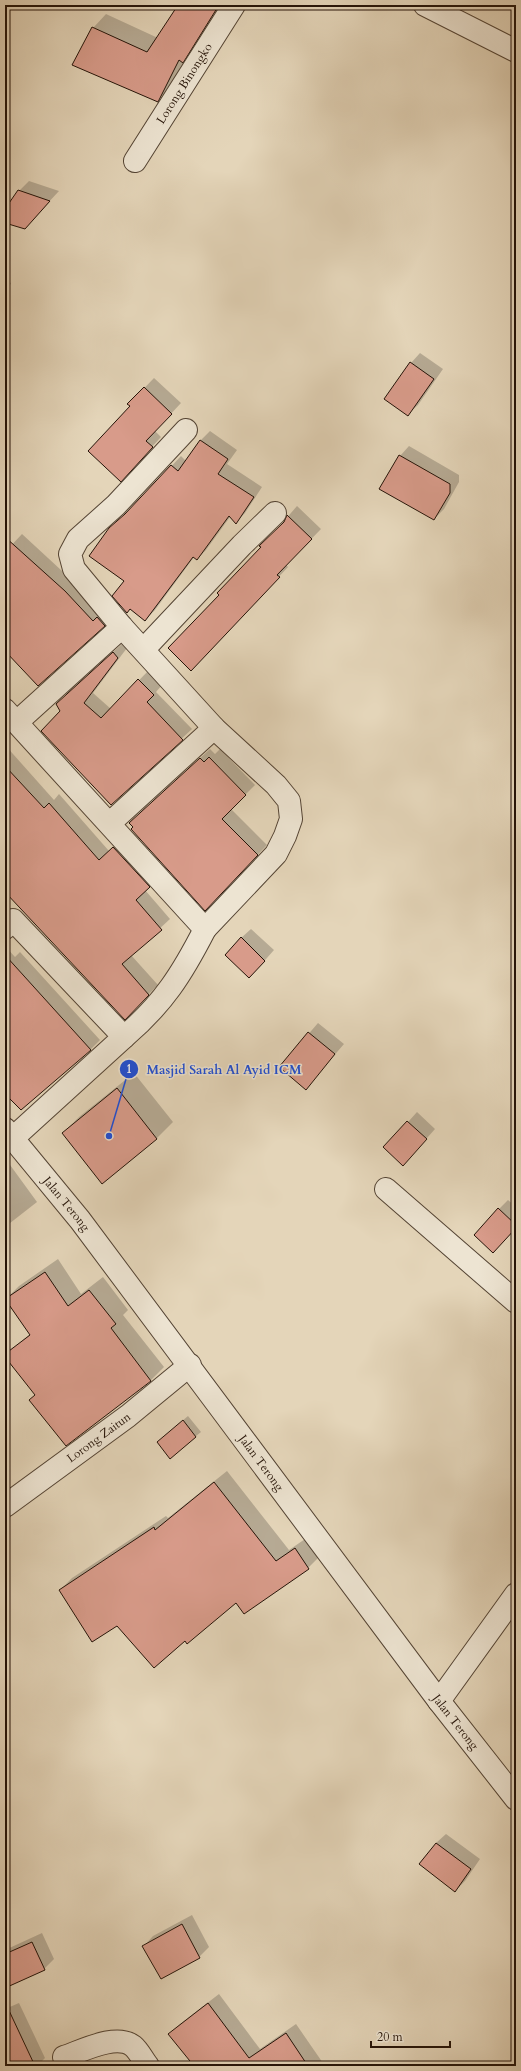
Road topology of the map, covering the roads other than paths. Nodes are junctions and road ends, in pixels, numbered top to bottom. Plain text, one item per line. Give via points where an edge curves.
1 (234, 5) edge
2 (425, 5) edge
3 (516, 51) edge
4 (135, 161) dead end
5 (186, 430) dead end
6 (275, 513) dead end
7 (122, 627) junction
8 (144, 649) junction
9 (11, 716) edge
10 (214, 728) junction
11 (110, 823) junction
12 (8, 920) edge
13 (205, 929) junction
14 (124, 1038) junction
15 (9, 1133) edge
16 (386, 1189) dead end
17 (516, 1302) edge
18 (190, 1365) junction
19 (5, 1506) edge
20 (516, 1594) edge
21 (439, 1701) junction
22 (516, 1799) edge
23 (64, 2057) dead end
24 (148, 2066) edge

1 - 4 street, Lorong Binongko
2 - 3 street
5 - 7 street via 116,504 78,539 70,554 74,569
6 - 8 street
7 - 8 street
7 - 9 street
8 - 10 street
9 - 11 street
10 - 11 street
10 - 13 street via 276,785 289,802 292,819 276,854
11 - 13 street
12 - 14 street
13 - 14 street via 170,990 148,1017
14 - 15 street
15 - 18 street, Jalan Terong via 80,1220
16 - 17 street
18 - 19 street, Lorong Zaitun via 128,1416
18 - 21 street, Jalan Terong
20 - 21 street
21 - 22 street, Jalan Terong
23 - 24 street via 99,2044 116,2041 133,2046

